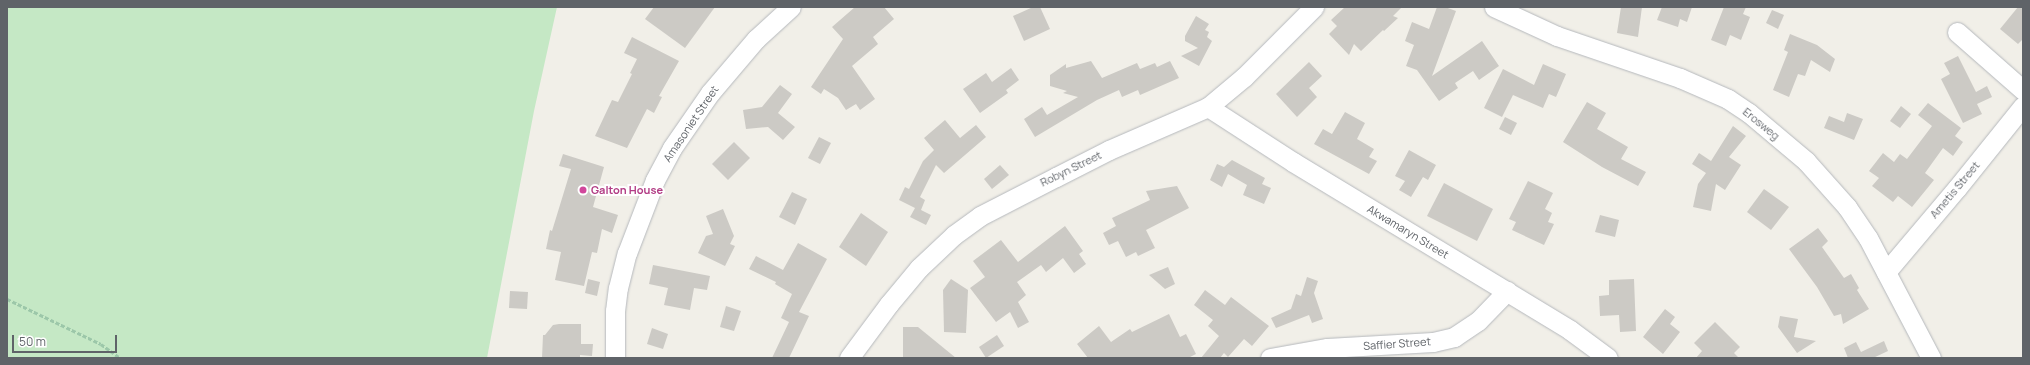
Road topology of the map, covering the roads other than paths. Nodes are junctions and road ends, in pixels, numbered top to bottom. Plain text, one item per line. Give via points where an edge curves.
1 (791, 7) edge
2 (1314, 7) edge
3 (1494, 7) edge
4 (1957, 32) dead end
5 (2023, 90) edge
6 (2023, 106) edge
7 (1208, 107) junction
8 (1886, 272) junction
9 (1507, 291) junction
10 (615, 358) edge
11 (849, 358) edge
12 (1270, 358) edge
13 (1608, 358) edge
14 (1931, 358) edge

1 - 10 street, Amasoniet Street via 756,39 710,93 672,148 655,180 627,253 618,288 615,311
2 - 7 street, Robyn Street via 1244,77
3 - 8 street, Erosweg via 1557,36 1680,78 1728,99 1750,113 1806,161 1842,201 1868,238
4 - 5 street
6 - 8 street, Ametis Street via 1958,188
7 - 9 street, Akwamaryn Street via 1293,162
7 - 11 street, Robyn Street via 1109,150 980,216 954,235 919,268
8 - 14 street, Erosweg
9 - 12 street, Saffier Street via 1478,321 1454,337 1433,342 1327,348
9 - 13 street, Akwamaryn Street via 1570,330

